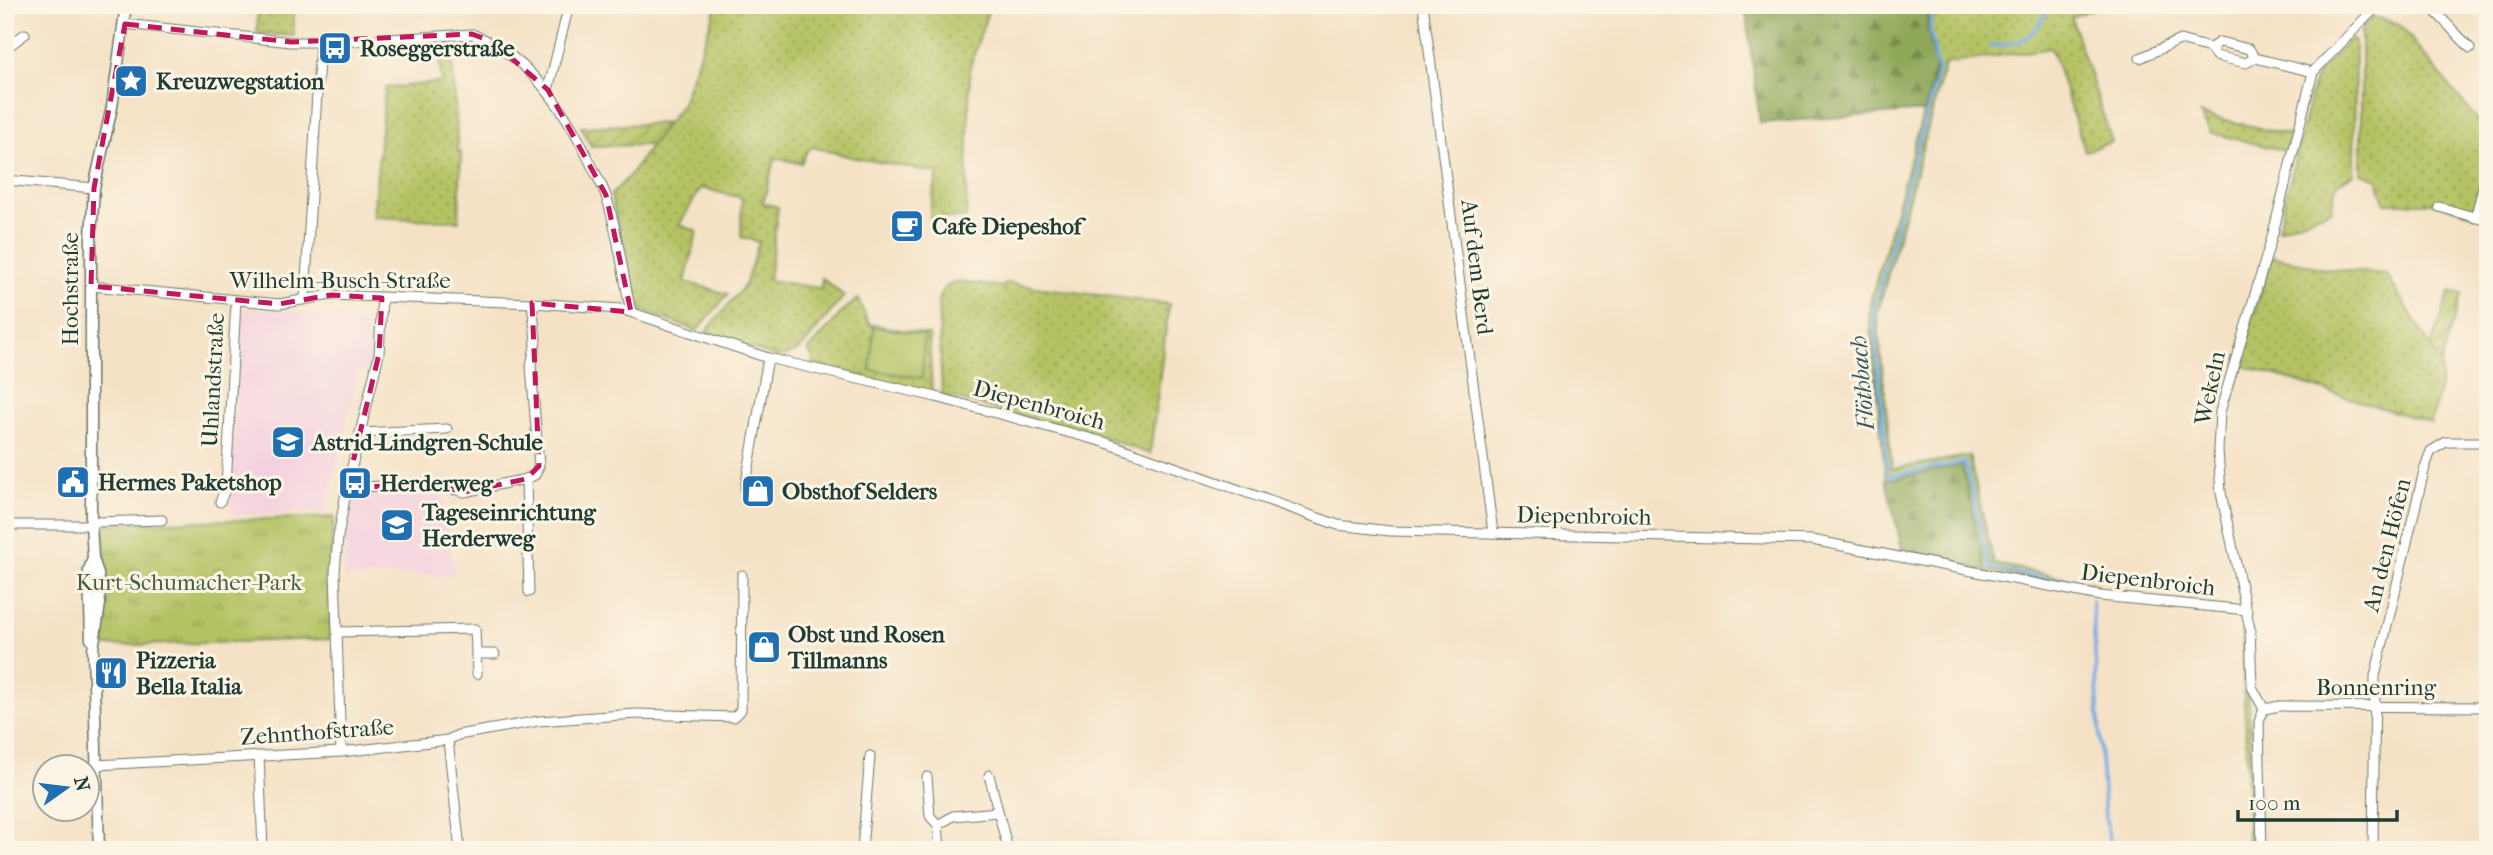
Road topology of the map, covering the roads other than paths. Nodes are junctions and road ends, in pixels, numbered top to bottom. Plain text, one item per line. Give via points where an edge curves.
1 (126, 5) edge
2 (569, 5) edge
3 (1423, 5) edge
4 (2378, 5) edge
5 (2429, 5) edge
6 (125, 24) junction
7 (25, 34) dead end
8 (320, 42) junction
9 (5, 44) edge
10 (2210, 48) junction
11 (2470, 48) dead end
12 (2140, 58) dead end
13 (2255, 58) junction
14 (2313, 72) junction
15 (548, 90) junction
16 (2488, 170) edge
17 (5, 180) edge
18 (94, 188) junction
19 (2439, 207) dead end
20 (2475, 218) junction
21 (2488, 221) edge
22 (91, 286) junction
23 (305, 298) junction
24 (382, 298) junction
25 (236, 300) junction
26 (532, 303) junction
27 (631, 312) junction
28 (768, 358) junction
29 (447, 429) dead end
30 (359, 433) junction
31 (2488, 442) edge
32 (526, 479) junction
33 (347, 487) junction
34 (745, 489) dead end
35 (220, 502) dead end
36 (162, 520) dead end
37 (5, 525) edge
38 (91, 525) junction
39 (1493, 533) junction
40 (743, 575) dead end
41 (528, 592) dead end
42 (2247, 610) junction
43 (337, 632) junction
44 (476, 654) junction
45 (495, 654) dead end
46 (477, 674) dead end
47 (2373, 706) junction
48 (2488, 707) edge
49 (2264, 709) junction
50 (448, 740) junction
51 (341, 752) junction
52 (96, 754) edge
53 (870, 756) dead end
54 (259, 757) junction
55 (102, 765) edge
56 (989, 775) dead end
57 (927, 777) dead end
58 (998, 812) junction
59 (98, 824) edge
60 (938, 825) junction
61 (99, 850) edge
62 (263, 850) edge
63 (460, 850) edge
64 (862, 850) edge
65 (940, 850) edge
66 (1008, 850) edge
67 (2262, 850) edge
68 (2373, 850) edge

1 - 6 street, Hochstraße
2 - 15 street
3 - 39 street, Auf dem Berd
4 - 14 street
5 - 11 street
6 - 8 street
6 - 18 street, Hochstraße
7 - 9 street
8 - 15 street via 472,34 493,42
8 - 23 street
10 - 12 street via 2180,40
10 - 13 street via 2216,56 2246,64
10 - 13 street via 2220,42 2249,49
13 - 14 street
14 - 42 street, Wekeln via 2272,237 2220,412 2221,493
15 - 27 street via 606,195
16 - 20 street
17 - 18 street
18 - 22 street, Hochstraße
19 - 20 street
20 - 21 street
22 - 25 street, Wilhelm-Busch-Straße
22 - 38 street, Hochstraße
23 - 24 street, Wilhelm-Busch-Straße
23 - 25 street, Wilhelm-Busch-Straße via 279,304
24 - 26 street, Wilhelm-Busch-Straße
24 - 30 street via 379,354
25 - 35 street, Uhlandstraße via 226,487
26 - 27 street, Wilhelm-Busch-Straße
26 - 32 street via 536,341 531,366 539,466 535,475
27 - 28 street
28 - 34 street
28 - 39 street, Diepenbroich via 1104,442 1338,526
29 - 30 street
30 - 33 street
31 - 47 street, An den Höfen via 2445,442 2431,451 2375,676
32 - 33 street via 464,492 435,485
32 - 41 street
33 - 43 street via 336,559
36 - 38 street
37 - 38 street
38 - 52 street, Hochstraße via 100,604 93,649
39 - 42 street, Diepenbroich via 1812,540 2100,596
40 - 50 street, Zehnthofstraße via 741,710 734,717 636,714 538,721 457,734
42 - 49 street, Wekeln via 2252,687
43 - 44 street via 475,629
43 - 51 street
44 - 45 street
44 - 46 street
47 - 48 street, Bonnenring
47 - 49 street, Bonnenring
47 - 68 street, An den Höfen
49 - 67 street, Wekeln via 2259,722
50 - 51 street, Zehnthofstraße
50 - 63 street
51 - 54 street, Zehnthofstraße
53 - 64 street
54 - 55 street, Zehnthofstraße
54 - 62 street
56 - 58 street
57 - 60 street via 930,817
58 - 60 street via 953,816
58 - 66 street
59 - 61 street, Hochstraße
60 - 65 street

